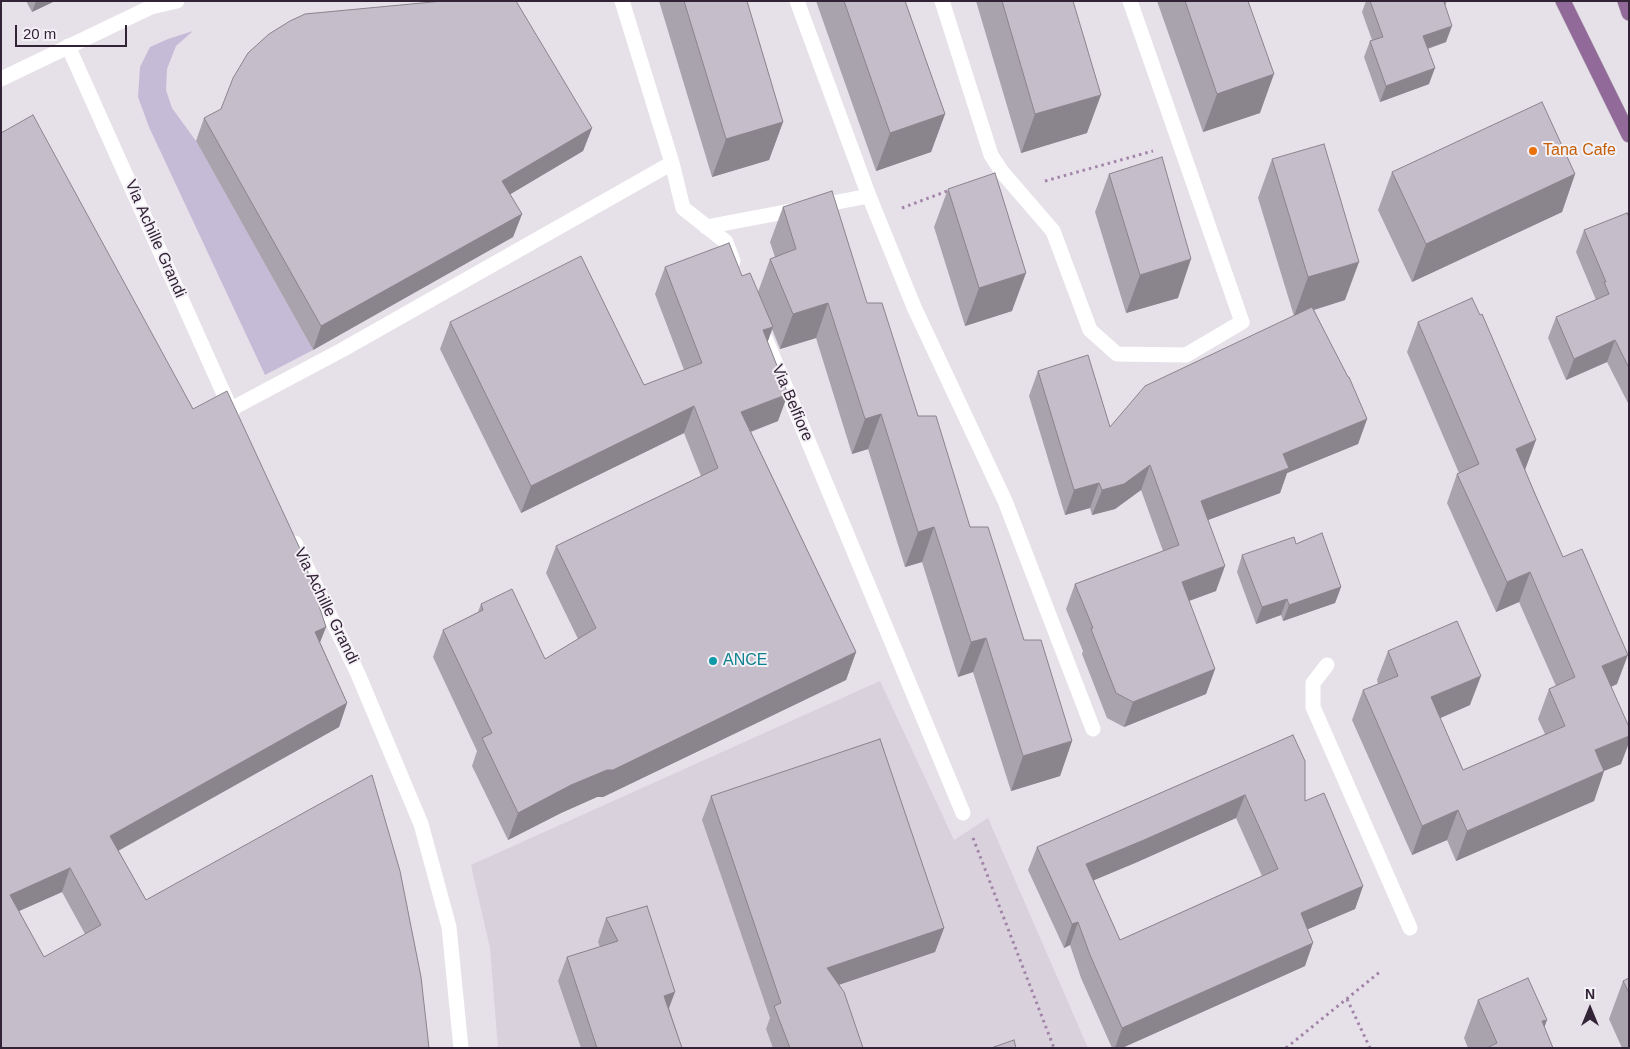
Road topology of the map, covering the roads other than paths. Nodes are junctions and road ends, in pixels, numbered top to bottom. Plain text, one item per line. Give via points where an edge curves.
1 (177, 1) edge
2 (622, 1) edge
3 (797, 1) edge
4 (942, 1) edge
5 (1130, 1) edge
6 (1563, 1) edge
7 (1625, 1) edge
8 (1629, 13) edge
9 (68, 46) junction
10 (1, 79) edge
11 (1629, 135) edge
12 (672, 163) junction
13 (869, 196) junction
14 (706, 227) junction
15 (737, 270) edge
16 (760, 325) edge
17 (231, 409) junction
18 (240, 427) edge
19 (290, 533) edge
20 (1328, 665) dead end
21 (1093, 729) dead end
22 (963, 813) road end
23 (1410, 928) dead end
24 (460, 1048) edge

1 - 9 street via 151,7
2 - 12 street
3 - 13 street
4 - 5 street via 991,155 1053,231 1090,330 1118,354 1186,355 1242,322
6 - 11 main road
7 - 8 main road
9 - 10 street
9 - 17 street, Via Achille Grandi
12 - 14 street via 683,208
12 - 17 street via 342,350
13 - 14 street
13 - 21 street via 914,307 1005,502
14 - 15 street via 726,242
16 - 22 street, Via Belfiore
17 - 18 street, Via Achille Grandi
19 - 24 street, Via Achille Grandi via 358,674 421,824 448,927
20 - 23 street via 1313,683 1313,707

